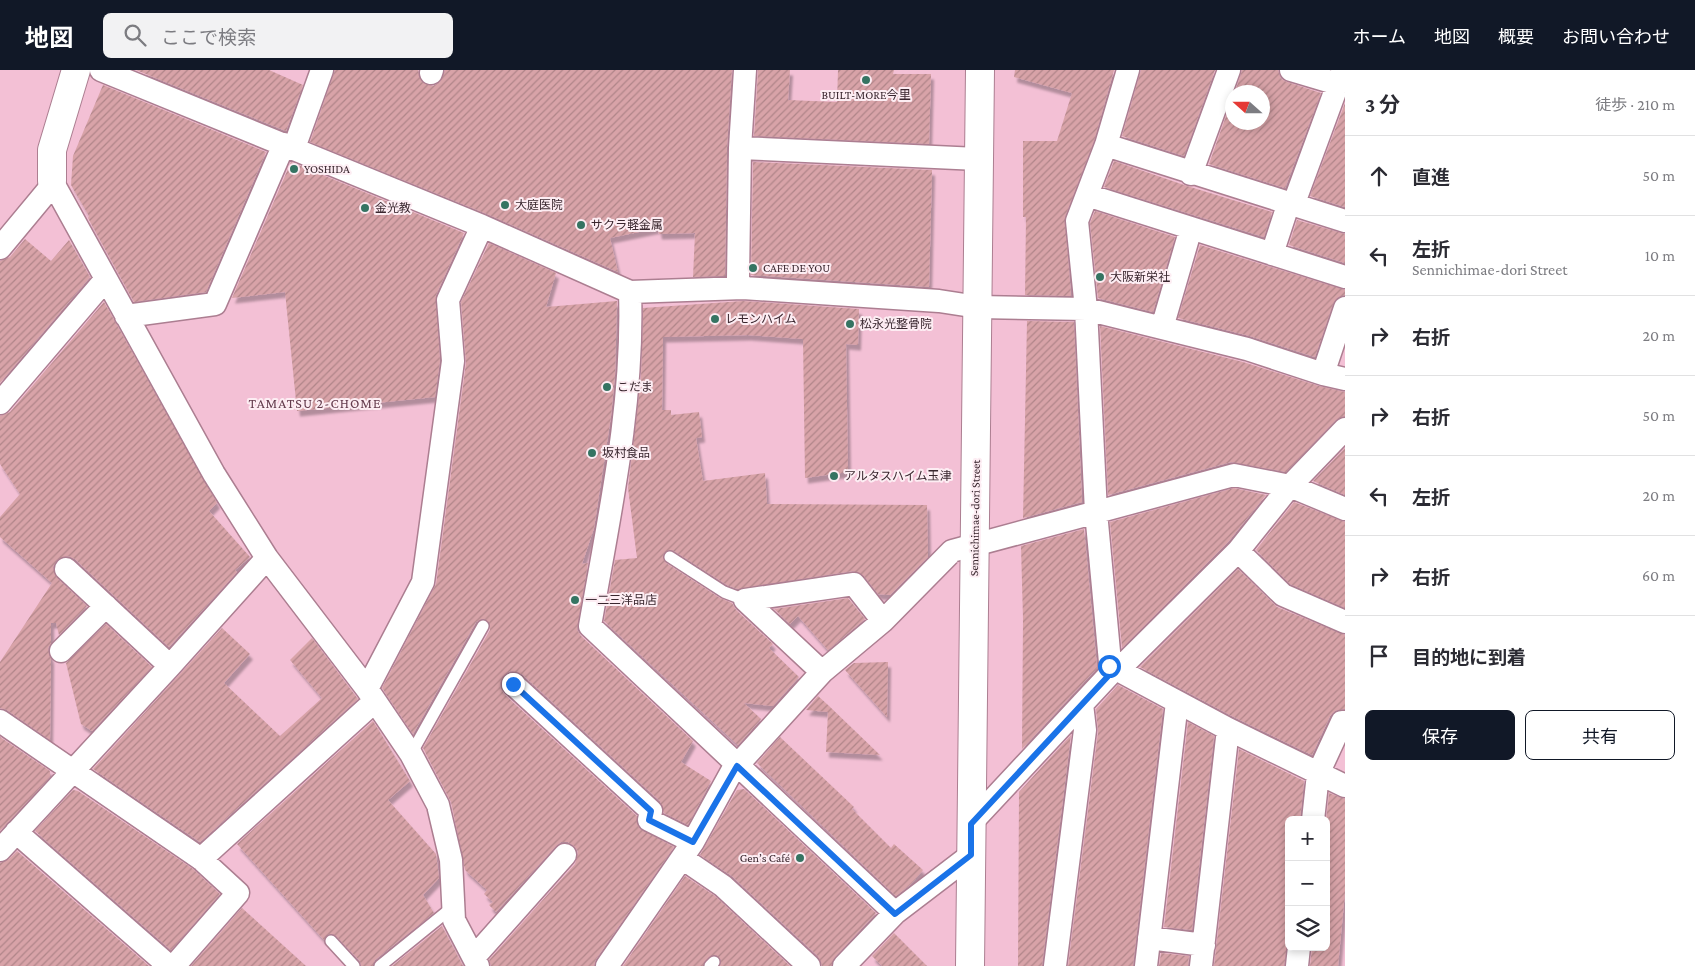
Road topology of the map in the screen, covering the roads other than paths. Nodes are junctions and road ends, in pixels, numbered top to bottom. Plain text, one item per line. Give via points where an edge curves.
1 (76, 70) edge
2 (101, 70) edge
3 (322, 70) edge
4 (745, 70) edge
5 (980, 70) edge
6 (1128, 70) edge
7 (1229, 70) edge
8 (1291, 70) edge
9 (1340, 77) edge
10 (1106, 145) junction
11 (289, 146) junction
12 (740, 148) junction
13 (978, 159) junction
14 (1191, 174) junction
15 (52, 182) junction
16 (1087, 195) junction
17 (1291, 203) junction
18 (1345, 221) edge
19 (482, 226) junction
20 (1191, 228) junction
21 (2, 243) edge
22 (1272, 254) junction
23 (1345, 277) edge
24 (106, 279) junction
25 (743, 288) junction
26 (630, 292) junction
27 (978, 306) junction
28 (1345, 308) edge
29 (1086, 309) junction
30 (126, 316) junction
31 (1162, 328) junction
32 (1323, 374) junction
33 (1345, 379) edge
34 (0, 403) edge
35 (1345, 429) edge
36 (1290, 486) junction
37 (1345, 509) edge
38 (1096, 512) junction
39 (975, 544) junction
40 (1238, 551) junction
41 (670, 557) dead end
42 (267, 558) junction
43 (66, 569) dead end
44 (745, 600) junction
45 (106, 606) junction
46 (883, 621) junction
47 (1345, 622) edge
48 (483, 626) dead end
49 (61, 651) dead end
50 (170, 666) junction
51 (822, 672) junction
52 (1114, 672) junction
53 (513, 684) dead end
54 (371, 695) junction
55 (1177, 702) junction
56 (1082, 704) junction
57 (0, 721) edge
58 (1345, 722) edge
59 (1228, 729) junction
60 (412, 754) junction
61 (737, 766) junction
62 (73, 771) junction
63 (1318, 774) junction
64 (1345, 786) edge
65 (1313, 816) edge
66 (971, 824) junction
67 (16, 832) junction
68 (0, 850) edge
69 (688, 850) junction
70 (564, 855) dead end
71 (971, 855) junction
72 (201, 859) junction
73 (454, 906) junction
74 (895, 914) junction
75 (1149, 938) junction
76 (331, 941) dead end
77 (1299, 951) edge
78 (1202, 956) edge
79 (477, 961) edge
80 (169, 966) edge
81 (174, 966) edge
82 (354, 966) edge
83 (380, 966) edge
84 (607, 966) edge
85 (809, 966) edge
86 (844, 966) edge
87 (970, 966) edge
88 (1056, 966) edge
89 (1146, 966) edge
90 (1297, 966) edge

1 - 15 main road via 52,150
2 - 11 street
3 - 11 street
4 - 12 street
5 - 13 main road, Sennichimae-dori Street
6 - 10 street
7 - 14 street
8 - 9 street
9 - 17 street
10 - 14 street
10 - 16 street
11 - 19 street
11 - 30 street via 216,304
12 - 13 street
12 - 25 street via 738,279
13 - 27 main road, Sennichimae-dori Street
14 - 17 street
15 - 21 street via 49,190
15 - 24 street
16 - 20 street
16 - 29 street via 1077,221
17 - 18 street
17 - 22 street
19 - 26 street
19 - 54 street via 448,300 453,361 423,582
20 - 22 street
20 - 31 street
22 - 23 street
24 - 30 street
24 - 34 street
25 - 26 street
25 - 27 street
26 - 61 street via 632,338 620,447 590,626
27 - 29 street
27 - 39 main road, Sennichimae-dori Street
28 - 32 street
29 - 31 street
29 - 38 street
30 - 42 street via 214,474
31 - 32 street via 1248,349
32 - 33 street
35 - 36 street
36 - 37 street
36 - 38 street via 1234,475
36 - 40 street
38 - 39 street
38 - 52 street
39 - 46 street via 952,551
39 - 66 main road, Sennichimae-dori Street
40 - 47 street via 1283,595
40 - 52 street
41 - 44 lane via 724,592
42 - 50 street
42 - 54 street
43 - 45 street
44 - 46 street via 854,584
44 - 51 street
45 - 49 street
45 - 50 street
46 - 51 street
48 - 60 lane
50 - 62 street
51 - 61 street
52 - 55 street
52 - 56 street
53 - 69 street via 651,811 649,820
54 - 60 street
54 - 72 street
55 - 59 street
55 - 75 street
56 - 66 street
56 - 88 street via 1085,730
57 - 62 street
58 - 63 street via 1342,722
59 - 63 street
59 - 78 street
60 - 73 street via 438,805 451,860
61 - 69 street
61 - 74 street
62 - 67 street
62 - 72 street
63 - 64 street
63 - 65 street
66 - 71 main road, Sennichimae-dori Street
67 - 68 street
67 - 80 street
69 - 84 street
69 - 85 street
70 - 79 street
71 - 74 street
71 - 87 main road, Sennichimae-dori Street
72 - 81 street via 238,892
73 - 79 street via 454,920
73 - 83 lane
74 - 86 street
75 - 78 street
75 - 89 street
76 - 82 lane
77 - 90 street

